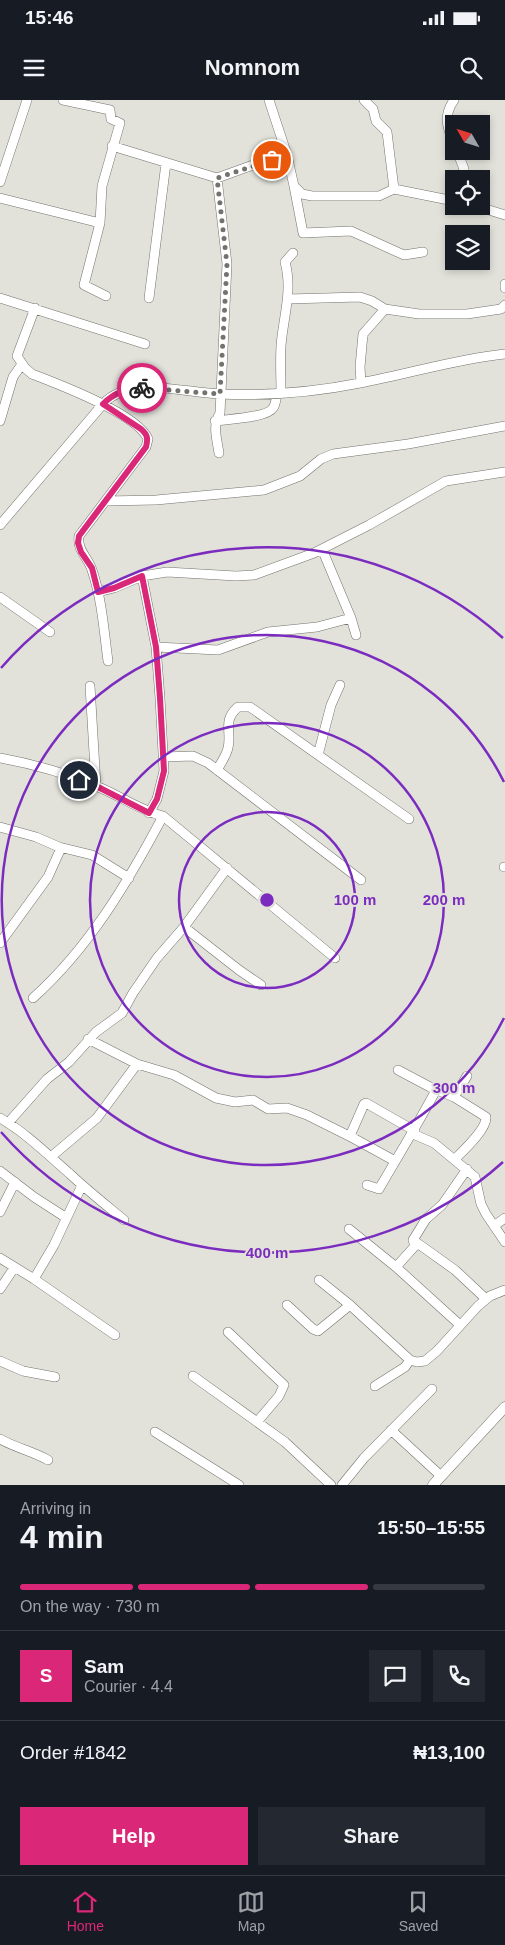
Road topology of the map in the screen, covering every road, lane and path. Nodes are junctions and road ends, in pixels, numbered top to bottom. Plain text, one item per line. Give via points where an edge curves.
1 (27, 100) edge
2 (63, 100) edge
3 (268, 100) edge
4 (364, 100) edge
5 (454, 100) edge
6 (446, 115) edge
7 (112, 146) junction
8 (288, 155) junction
9 (166, 163) junction
10 (217, 178) junction
11 (0, 182) edge
12 (294, 186) junction
13 (394, 189) junction
14 (0, 198) edge
15 (445, 199) edge
16 (490, 210) edge
17 (505, 215) edge
18 (100, 223) junction
19 (423, 252) dead end
20 (293, 253) dead end
21 (505, 284) edge
22 (505, 288) edge
23 (106, 296) dead end
24 (0, 298) edge
25 (149, 298) dead end
26 (288, 299) junction
27 (505, 305) edge
28 (35, 308) junction
29 (385, 309) junction
30 (145, 344) dead end
31 (505, 354) edge
32 (22, 364) junction
33 (361, 383) junction
34 (279, 393) junction
35 (220, 394) junction
36 (103, 404) junction
37 (0, 421) edge
38 (216, 421) junction
39 (505, 426) edge
40 (219, 453) dead end
41 (505, 472) edge
42 (106, 501) junction
43 (0, 525) edge
44 (322, 549) junction
45 (142, 576) junction
46 (98, 592) junction
47 (0, 597) edge
48 (351, 618) junction
49 (50, 632) dead end
50 (356, 636) dead end
51 (156, 647) junction
52 (108, 662) dead end
53 (340, 684) dead end
54 (90, 686) dead end
55 (318, 755) junction
56 (163, 757) junction
57 (0, 758) edge
58 (217, 770) junction
59 (96, 786) junction
60 (149, 813) junction
61 (162, 816) junction
62 (409, 819) dead end
63 (0, 827) edge
64 (61, 848) junction
65 (227, 868) junction
66 (129, 878) junction
67 (361, 880) dead end
68 (184, 926) junction
69 (0, 943) edge
70 (335, 958) dead end
71 (261, 985) dead end
72 (33, 998) dead end
73 (88, 1039) junction
74 (138, 1064) junction
75 (398, 1070) dead end
76 (466, 1076) dead end
77 (436, 1090) junction
78 (454, 1097) junction
79 (4, 1121) edge
80 (414, 1132) junction
81 (350, 1136) junction
82 (52, 1156) junction
83 (455, 1159) junction
84 (395, 1161) junction
85 (467, 1169) junction
86 (0, 1170) edge
87 (15, 1182) junction
88 (82, 1185) junction
89 (367, 1185) dead end
90 (0, 1212) edge
91 (65, 1217) junction
92 (505, 1218) edge
93 (124, 1220) dead end
94 (494, 1226) junction
95 (349, 1229) dead end
96 (413, 1240) junction
97 (505, 1242) edge
98 (0, 1258) edge
99 (396, 1267) junction
100 (14, 1268) junction
101 (34, 1279) junction
102 (319, 1280) dead end
103 (0, 1289) edge
104 (505, 1290) edge
105 (486, 1299) junction
106 (287, 1305) dead end
107 (350, 1305) junction
108 (460, 1325) junction
109 (228, 1332) dead end
110 (115, 1335) dead end
111 (410, 1360) junction
112 (0, 1362) edge
113 (193, 1376) dead end
114 (55, 1377) dead end
115 (375, 1386) dead end
116 (432, 1388) dead end
117 (505, 1407) edge
118 (258, 1422) junction
119 (391, 1430) junction
120 (155, 1432) dead end
121 (0, 1439) edge
122 (48, 1460) dead end
123 (441, 1476) junction
124 (239, 1485) edge
125 (331, 1485) edge
126 (342, 1485) edge
127 (433, 1485) edge

1 - 11 street
2 - 7 street via 110,110 111,119 120,123
3 - 8 street
4 - 13 street via 373,109 376,122 387,132
5 - 6 street
7 - 9 street
7 - 18 street via 102,186
8 - 10 street
8 - 12 street
9 - 10 street
9 - 25 street
10 - 35 street via 227,264
12 - 13 street via 302,194 312,196 379,196
12 - 19 street via 304,234 351,232 404,255
13 - 15 street
14 - 18 street
16 - 17 street
18 - 23 street via 84,285
20 - 26 street via 285,262 289,276
21 - 22 street
24 - 28 street
26 - 29 street via 360,297
26 - 34 street
27 - 29 street via 501,309 467,314 419,314
28 - 30 street
28 - 32 street via 18,356
29 - 33 street via 363,334
31 - 33 street via 480,356
32 - 36 street via 32,374
32 - 37 street via 13,377
33 - 34 street
34 - 35 street
34 - 38 street via 271,411
35 - 36 street via 134,388 111,396
35 - 38 street via 220,413
36 - 42 street via 141,429 148,438 146,447
36 - 43 street
38 - 40 street
39 - 42 street via 333,454 300,476 264,490
41 - 44 street via 446,482
42 - 46 street via 85,525 78,543 92,568
44 - 45 street via 254,575 167,572
44 - 48 street
45 - 46 street
45 - 51 street
46 - 52 street
47 - 49 street
48 - 50 street
48 - 51 street via 317,627 268,632 218,650
51 - 56 street
53 - 55 street
54 - 59 street
55 - 58 street via 250,707 238,707 228,724 228,747
55 - 62 street
56 - 58 street via 193,756
56 - 60 street via 162,783
57 - 59 street via 36,765
58 - 67 street
59 - 60 street
60 - 61 street
61 - 65 street
61 - 66 street
63 - 64 street
64 - 66 street via 92,855
64 - 69 street via 48,877
65 - 68 street
65 - 70 street
66 - 72 street via 81,947
68 - 71 street
68 - 73 street via 142,978 122,1013
73 - 74 street
73 - 79 street via 69,1062 46,1079
74 - 81 street via 174,1075 216,1098 235,1102 254,1100 268,1109 291,1108
74 - 82 street via 97,1118
75 - 77 street
76 - 78 street
77 - 78 street
77 - 80 street
78 - 83 street via 483,1114 487,1120
79 - 82 street
80 - 81 street via 366,1103
80 - 83 street
80 - 84 street
81 - 84 street
82 - 88 street
83 - 85 street
84 - 89 street via 379,1189
85 - 94 street via 475,1177 482,1204
85 - 96 street
86 - 87 street
87 - 90 street
87 - 91 street
88 - 91 street
88 - 93 street
91 - 101 street via 54,1245
92 - 94 street
94 - 97 street
95 - 99 street
96 - 99 street via 415,1246 412,1251
96 - 105 street via 456,1270
98 - 100 street
99 - 108 street
100 - 101 street
100 - 103 street
101 - 110 street
102 - 107 street
104 - 105 street
105 - 108 street
106 - 107 street via 318,1331
107 - 111 street
108 - 111 street via 426,1361
109 - 118 street via 284,1385
111 - 115 street via 405,1367
112 - 114 street
113 - 118 street
116 - 119 street
117 - 123 main road
118 - 125 street
119 - 123 street
119 - 126 street
120 - 124 street
121 - 122 street
123 - 127 main road

